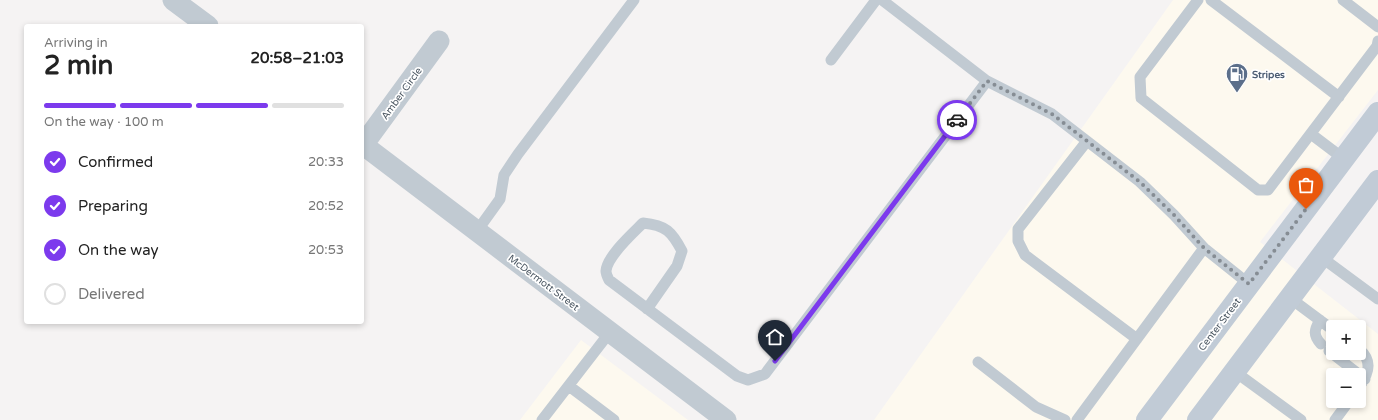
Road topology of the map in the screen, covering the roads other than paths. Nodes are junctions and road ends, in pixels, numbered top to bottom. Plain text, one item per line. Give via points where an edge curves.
1 (173, 0) edge
2 (634, 0) edge
3 (876, 0) edge
4 (882, 0) edge
5 (1198, 0) edge
6 (1211, 0) edge
7 (1343, 0) edge
8 (205, 24) edge
9 (1378, 27) edge
10 (439, 41) dead end
11 (1378, 41) edge
12 (831, 60) dead end
13 (987, 81) junction
14 (1339, 97) junction
15 (1378, 113) edge
16 (1311, 134) junction
17 (1087, 141) junction
18 (364, 143) edge
19 (364, 145) edge
20 (1344, 159) junction
21 (1378, 181) edge
22 (478, 231) junction
23 (1204, 248) junction
24 (1321, 257) junction
25 (1249, 284) junction
26 (1290, 298) junction
27 (1378, 299) edge
28 (647, 308) junction
29 (1320, 320) junction
30 (1326, 325) edge
31 (610, 332) junction
32 (1137, 339) junction
33 (1366, 357) edge
34 (978, 362) dead end
35 (1346, 368) edge
36 (1234, 371) junction
37 (1366, 374) edge
38 (569, 386) junction
39 (1344, 408) edge
40 (542, 420) edge
41 (614, 420) edge
42 (726, 420) edge
43 (1065, 420) edge
44 (1077, 420) edge
45 (1147, 420) edge
46 (1198, 420) edge
47 (1301, 420) edge
48 (1335, 420) edge

1 - 8 street
2 - 22 lane via 518,154 504,176 500,199
3 - 12 lane
4 - 13 lane
5 - 16 lane via 1140,76 1142,98 1258,190 1268,190
6 - 14 lane
7 - 9 lane
10 - 18 street, Amber Circle
11 - 14 lane via 1377,46
13 - 17 lane via 1052,114
13 - 28 lane via 765,374 748,380 737,376
14 - 16 lane
15 - 20 main road, Center Street
16 - 20 lane
17 - 23 lane via 1140,182
17 - 32 lane via 1018,229 1018,241 1025,255
19 - 22 street, McDermott Street
20 - 25 main road, Center Street
21 - 24 main road
22 - 31 street, McDermott Street
23 - 25 lane
23 - 32 lane
24 - 26 main road
24 - 27 lane
25 - 45 main road, Center Street
26 - 29 lane
26 - 36 main road
28 - 28 lane via 609,280 606,271 618,250 643,223 657,224 672,234 682,252 677,266
29 - 30 lane
29 - 35 lane via 1314,334
31 - 38 lane
31 - 42 street, McDermott Street
32 - 44 lane
33 - 37 lane via 1369,368
34 - 43 lane via 1036,406
36 - 46 main road
36 - 47 lane
38 - 40 lane
38 - 41 lane
39 - 48 lane

